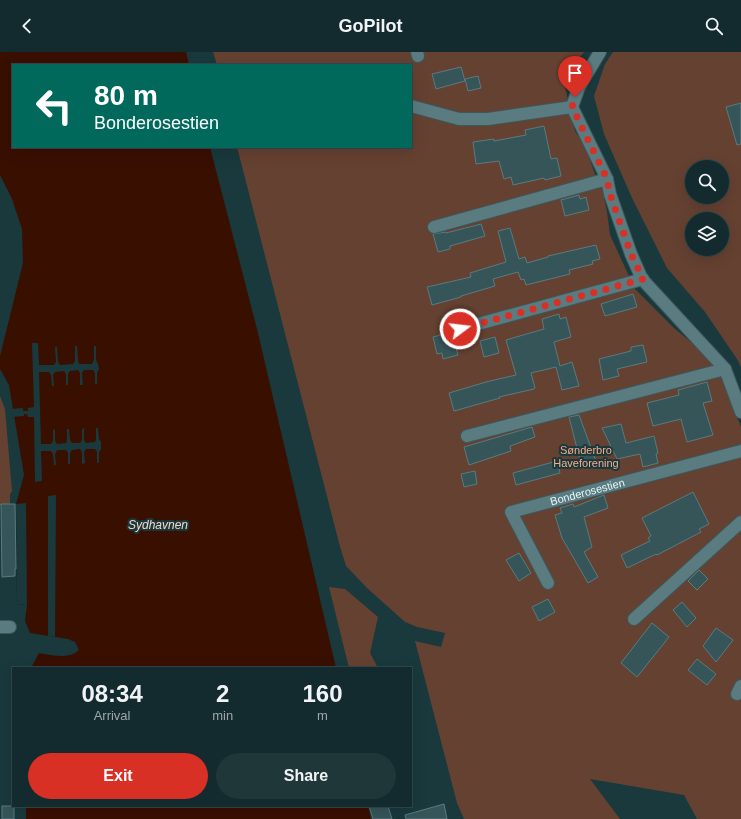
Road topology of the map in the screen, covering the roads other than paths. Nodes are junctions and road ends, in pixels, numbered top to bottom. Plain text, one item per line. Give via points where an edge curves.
1 (600, 52) edge
2 (412, 106) edge
3 (572, 107) junction
4 (607, 179) junction
5 (434, 227) dead end
6 (643, 279) junction
7 (460, 329) dead end
8 (725, 369) junction
9 (741, 412) edge
10 (467, 436) dead end
11 (741, 451) edge
12 (741, 522) edge
13 (548, 583) dead end
14 (634, 618) dead end

1 - 3 lane via 579,87
2 - 3 lane via 459,120 488,119
3 - 4 lane
4 - 5 lane
4 - 6 lane via 631,254
6 - 7 lane
6 - 8 lane
8 - 9 lane
8 - 10 lane
11 - 13 lane, Bonderosestien via 511,512
12 - 14 lane

